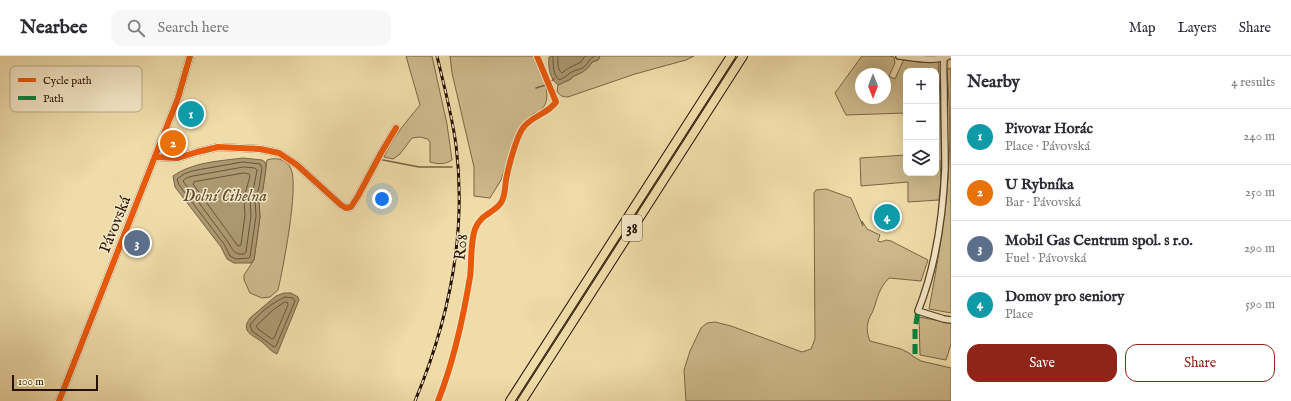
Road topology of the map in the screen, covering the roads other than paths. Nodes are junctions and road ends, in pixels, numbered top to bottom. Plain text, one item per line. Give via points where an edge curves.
1 (190, 56) edge
2 (727, 56) edge
3 (731, 56) edge
4 (744, 56) edge
5 (899, 56) edge
6 (946, 57) edge
7 (695, 112) junction
8 (396, 128) dead end
9 (155, 157) junction
10 (951, 320) edge
11 (59, 401) edge
12 (510, 401) edge
13 (522, 401) edge

1 - 9 street, Pávovská via 178,98
2 - 7 highway
3 - 7 highway, 38
4 - 13 highway, 38
5 - 6 street via 924,59
6 - 10 street via 942,204 932,269 918,311
7 - 12 highway, 38
8 - 9 street via 358,196 351,207 346,208 297,165 279,153 260,149 218,147 178,158
9 - 11 street, Pávovská

